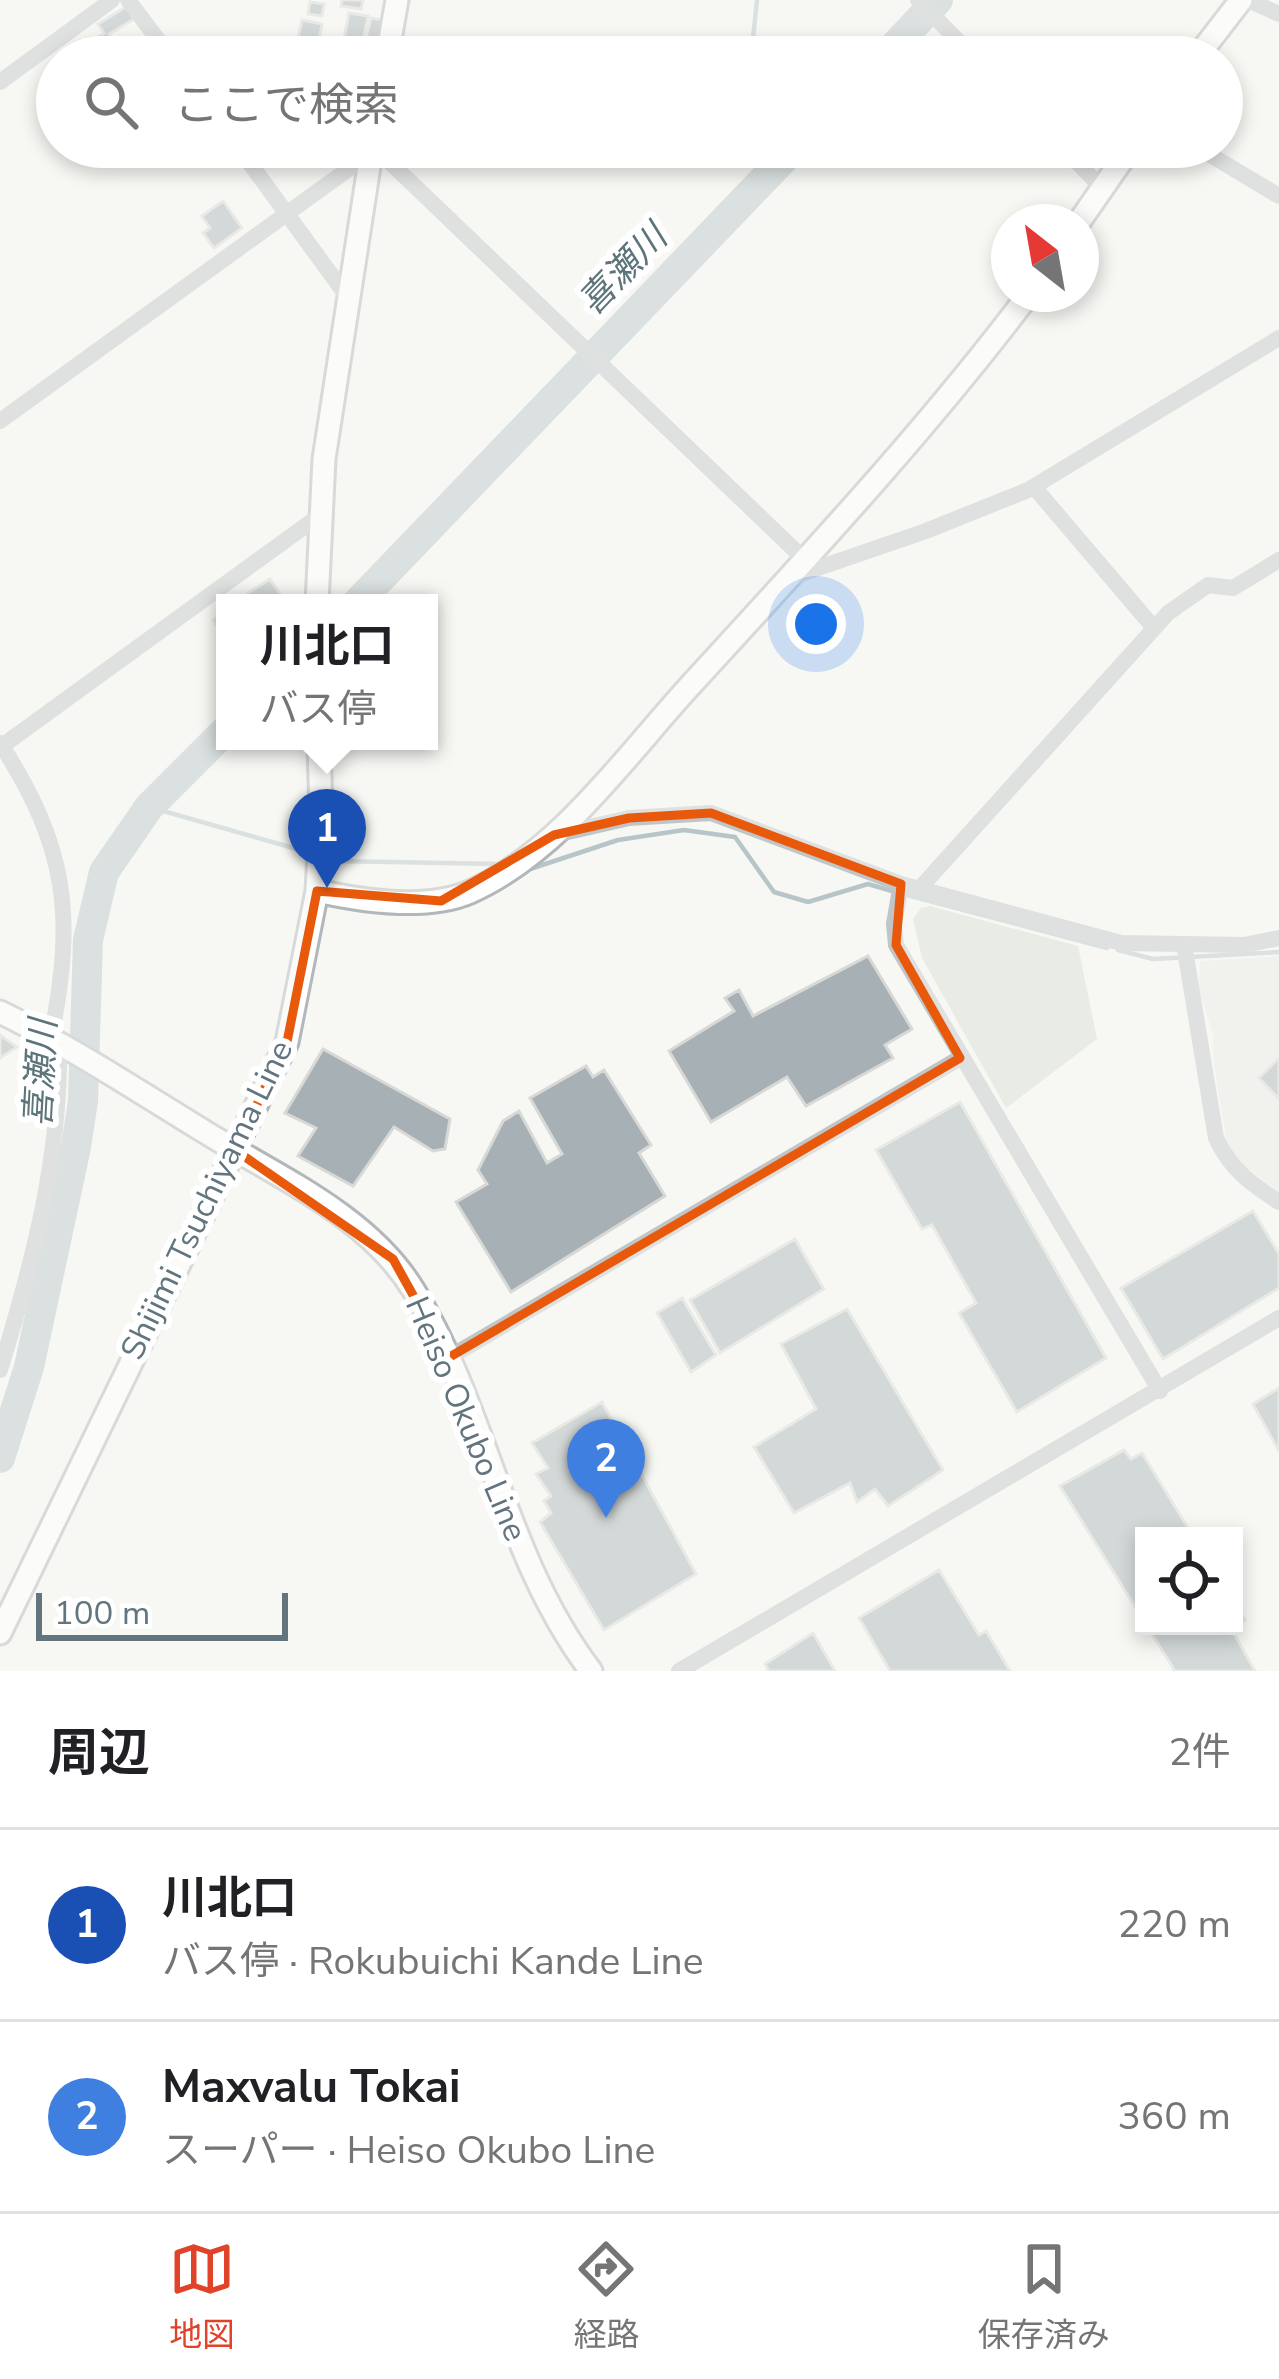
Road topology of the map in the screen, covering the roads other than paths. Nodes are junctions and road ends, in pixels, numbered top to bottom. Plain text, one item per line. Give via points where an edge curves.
1 (112, 0) edge
2 (128, 0) edge
3 (397, 0) edge
4 (918, 0) edge
5 (1244, 0) edge
6 (1279, 14) edge
7 (63, 36) edge
8 (155, 36) edge
9 (391, 36) edge
10 (954, 36) edge
11 (1214, 36) edge
12 (36, 56) edge
13 (0, 82) edge
14 (254, 168) edge
15 (347, 168) edge
16 (370, 168) edge
17 (393, 168) edge
18 (1082, 168) edge
19 (1117, 168) edge
20 (1232, 168) edge
21 (1103, 189) junction
22 (1279, 196) edge
23 (1092, 204) edge
24 (286, 212) junction
25 (349, 299) junction
26 (1015, 312) edge
27 (1279, 338) edge
28 (0, 421) edge
29 (1034, 487) junction
30 (319, 516) junction
31 (804, 559) junction
32 (1279, 560) edge
33 (788, 578) junction
34 (317, 594) edge
35 (1154, 628) junction
36 (1, 745) edge
37 (319, 750) edge
38 (554, 835) junction
39 (901, 884) junction
40 (921, 887) junction
41 (317, 891) junction
42 (1279, 938) edge
43 (1184, 944) junction
44 (0, 1012) edge
45 (57, 1042) junction
46 (960, 1058) junction
47 (235, 1150) junction
48 (1279, 1202) edge
49 (1279, 1318) edge
50 (448, 1358) junction
51 (0, 1370) edge
52 (1160, 1391) junction
53 (0, 1634) edge
54 (584, 1668) edge
55 (679, 1671) edge

1 - 7 street
2 - 8 street
3 - 9 main road
4 - 10 street
5 - 6 street
5 - 11 main road
12 - 13 street
14 - 24 street
15 - 24 street
16 - 25 main road
17 - 31 street
18 - 21 street
19 - 21 main road
20 - 22 street
21 - 23 main road
24 - 25 street
24 - 28 street
25 - 30 main road
26 - 31 main road
27 - 29 street
29 - 33 street
29 - 35 street
30 - 34 main road
30 - 36 street
31 - 33 main road
32 - 35 street via 1233,589 1208,585
33 - 38 main road
35 - 40 street
36 - 45 street via 45,826 66,902
37 - 41 main road, Shijimi Tsuchiyama Line
38 - 39 street via 629,818 711,813
38 - 41 main road via 470,892 441,901
39 - 40 street
39 - 46 street via 896,945
40 - 43 street via 1121,943
41 - 47 main road, Shijimi Tsuchiyama Line via 287,1042
42 - 43 street
43 - 48 street via 1216,1138 1241,1178
44 - 45 main road, Heiso Okubo Line
45 - 47 main road, Heiso Okubo Line
45 - 51 street via 61,1094 47,1186
46 - 50 street
46 - 52 street
47 - 50 main road, Heiso Okubo Line via 358,1226 393,1259
47 - 53 main road, Shijimi Tsuchiyama Line
49 - 52 street
50 - 54 main road, Heiso Okubo Line via 541,1595
52 - 55 street

